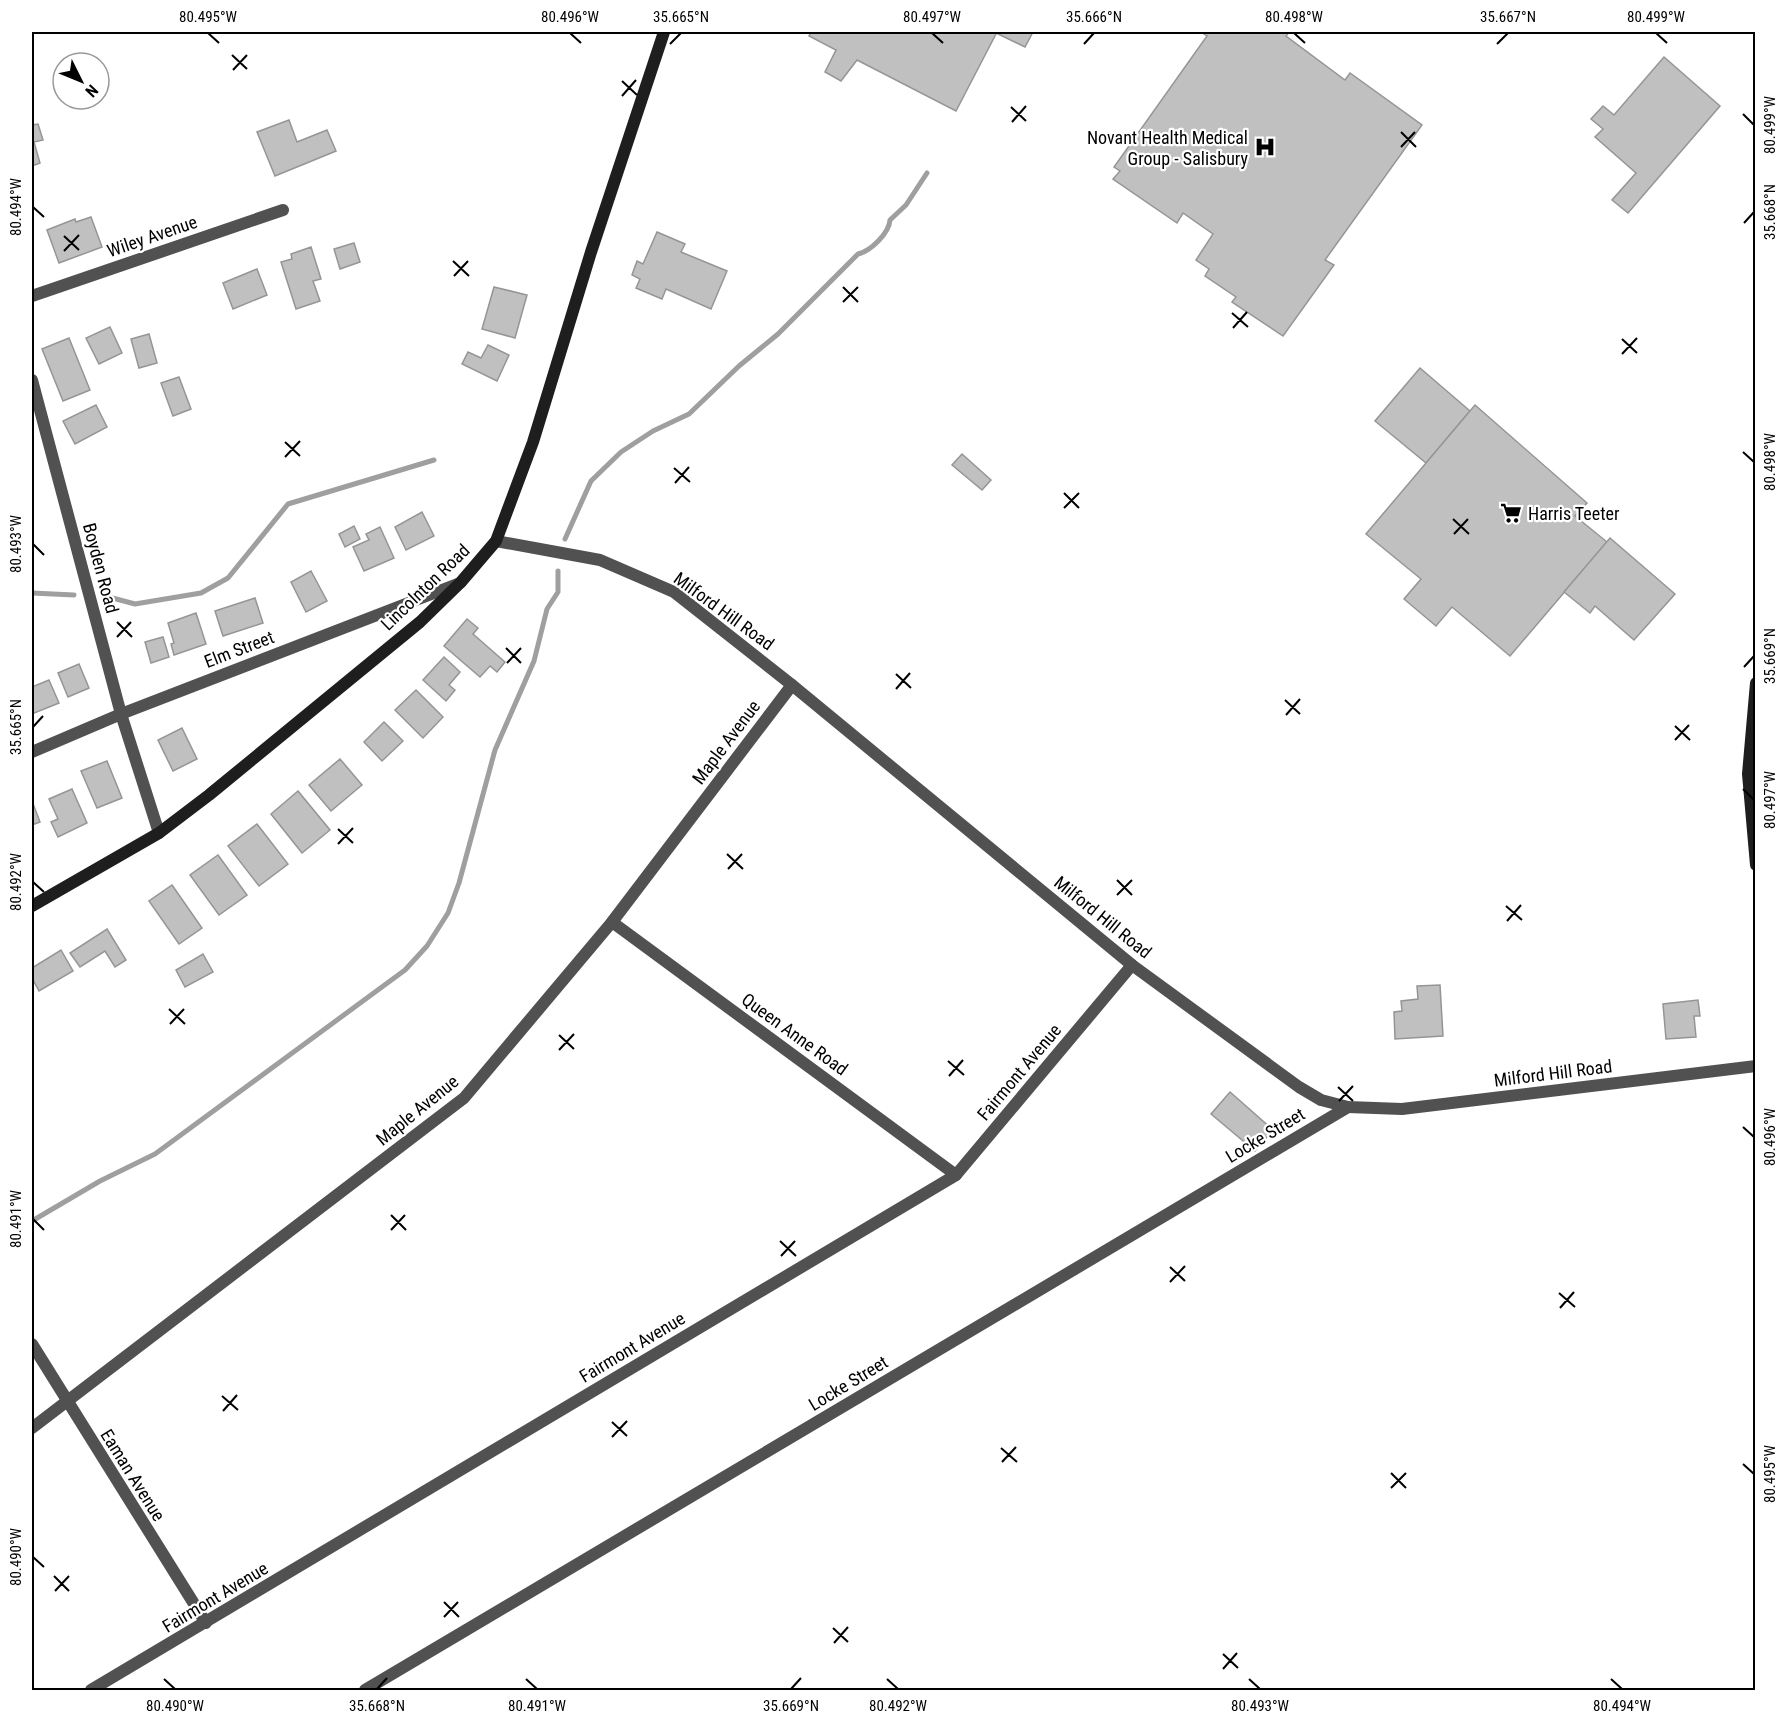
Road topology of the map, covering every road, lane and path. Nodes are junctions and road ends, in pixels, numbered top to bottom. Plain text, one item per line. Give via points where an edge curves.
1 (664, 32) edge
2 (283, 210) dead end
3 (32, 296) edge
4 (32, 380) edge
5 (496, 541) junction
6 (461, 582) junction
7 (1755, 683) edge
8 (792, 685) junction
9 (121, 714) junction
10 (32, 752) edge
11 (159, 832) junction
12 (1755, 865) edge
13 (32, 906) edge
14 (612, 922) junction
15 (1132, 965) junction
16 (1755, 1066) edge
17 (1348, 1107) junction
18 (956, 1175) junction
19 (32, 1344) edge
20 (66, 1403) junction
21 (32, 1428) edge
22 (206, 1623) junction
23 (91, 1690) edge
24 (365, 1690) edge

1 - 5 street, Lincolnton Road via 533,442
2 - 3 street, Wiley Avenue
4 - 9 street, Boyden Road
5 - 6 street, Lincolnton Road
5 - 8 street, Milford Hill Road via 600,560 674,592
6 - 9 street, Elm Street
6 - 11 street, Lincolnton Road via 420,622
7 - 12 street via 1748,774
8 - 14 street, Maple Avenue
8 - 15 street, Milford Hill Road
9 - 10 street, Elm Street
9 - 11 street, Boyden Road
11 - 13 street, Lincolnton Road
14 - 18 street, Queen Anne Road
14 - 20 street, Maple Avenue via 464,1098
15 - 17 street, Milford Hill Road via 1299,1087 1321,1100
15 - 18 street, Fairmont Avenue
16 - 17 street, Milford Hill Road via 1402,1110
17 - 24 street, Locke Street
18 - 22 street, Fairmont Avenue
19 - 20 street, Eaman Avenue
20 - 21 street, Maple Avenue
20 - 22 street, Eaman Avenue
22 - 23 street, Fairmont Avenue

